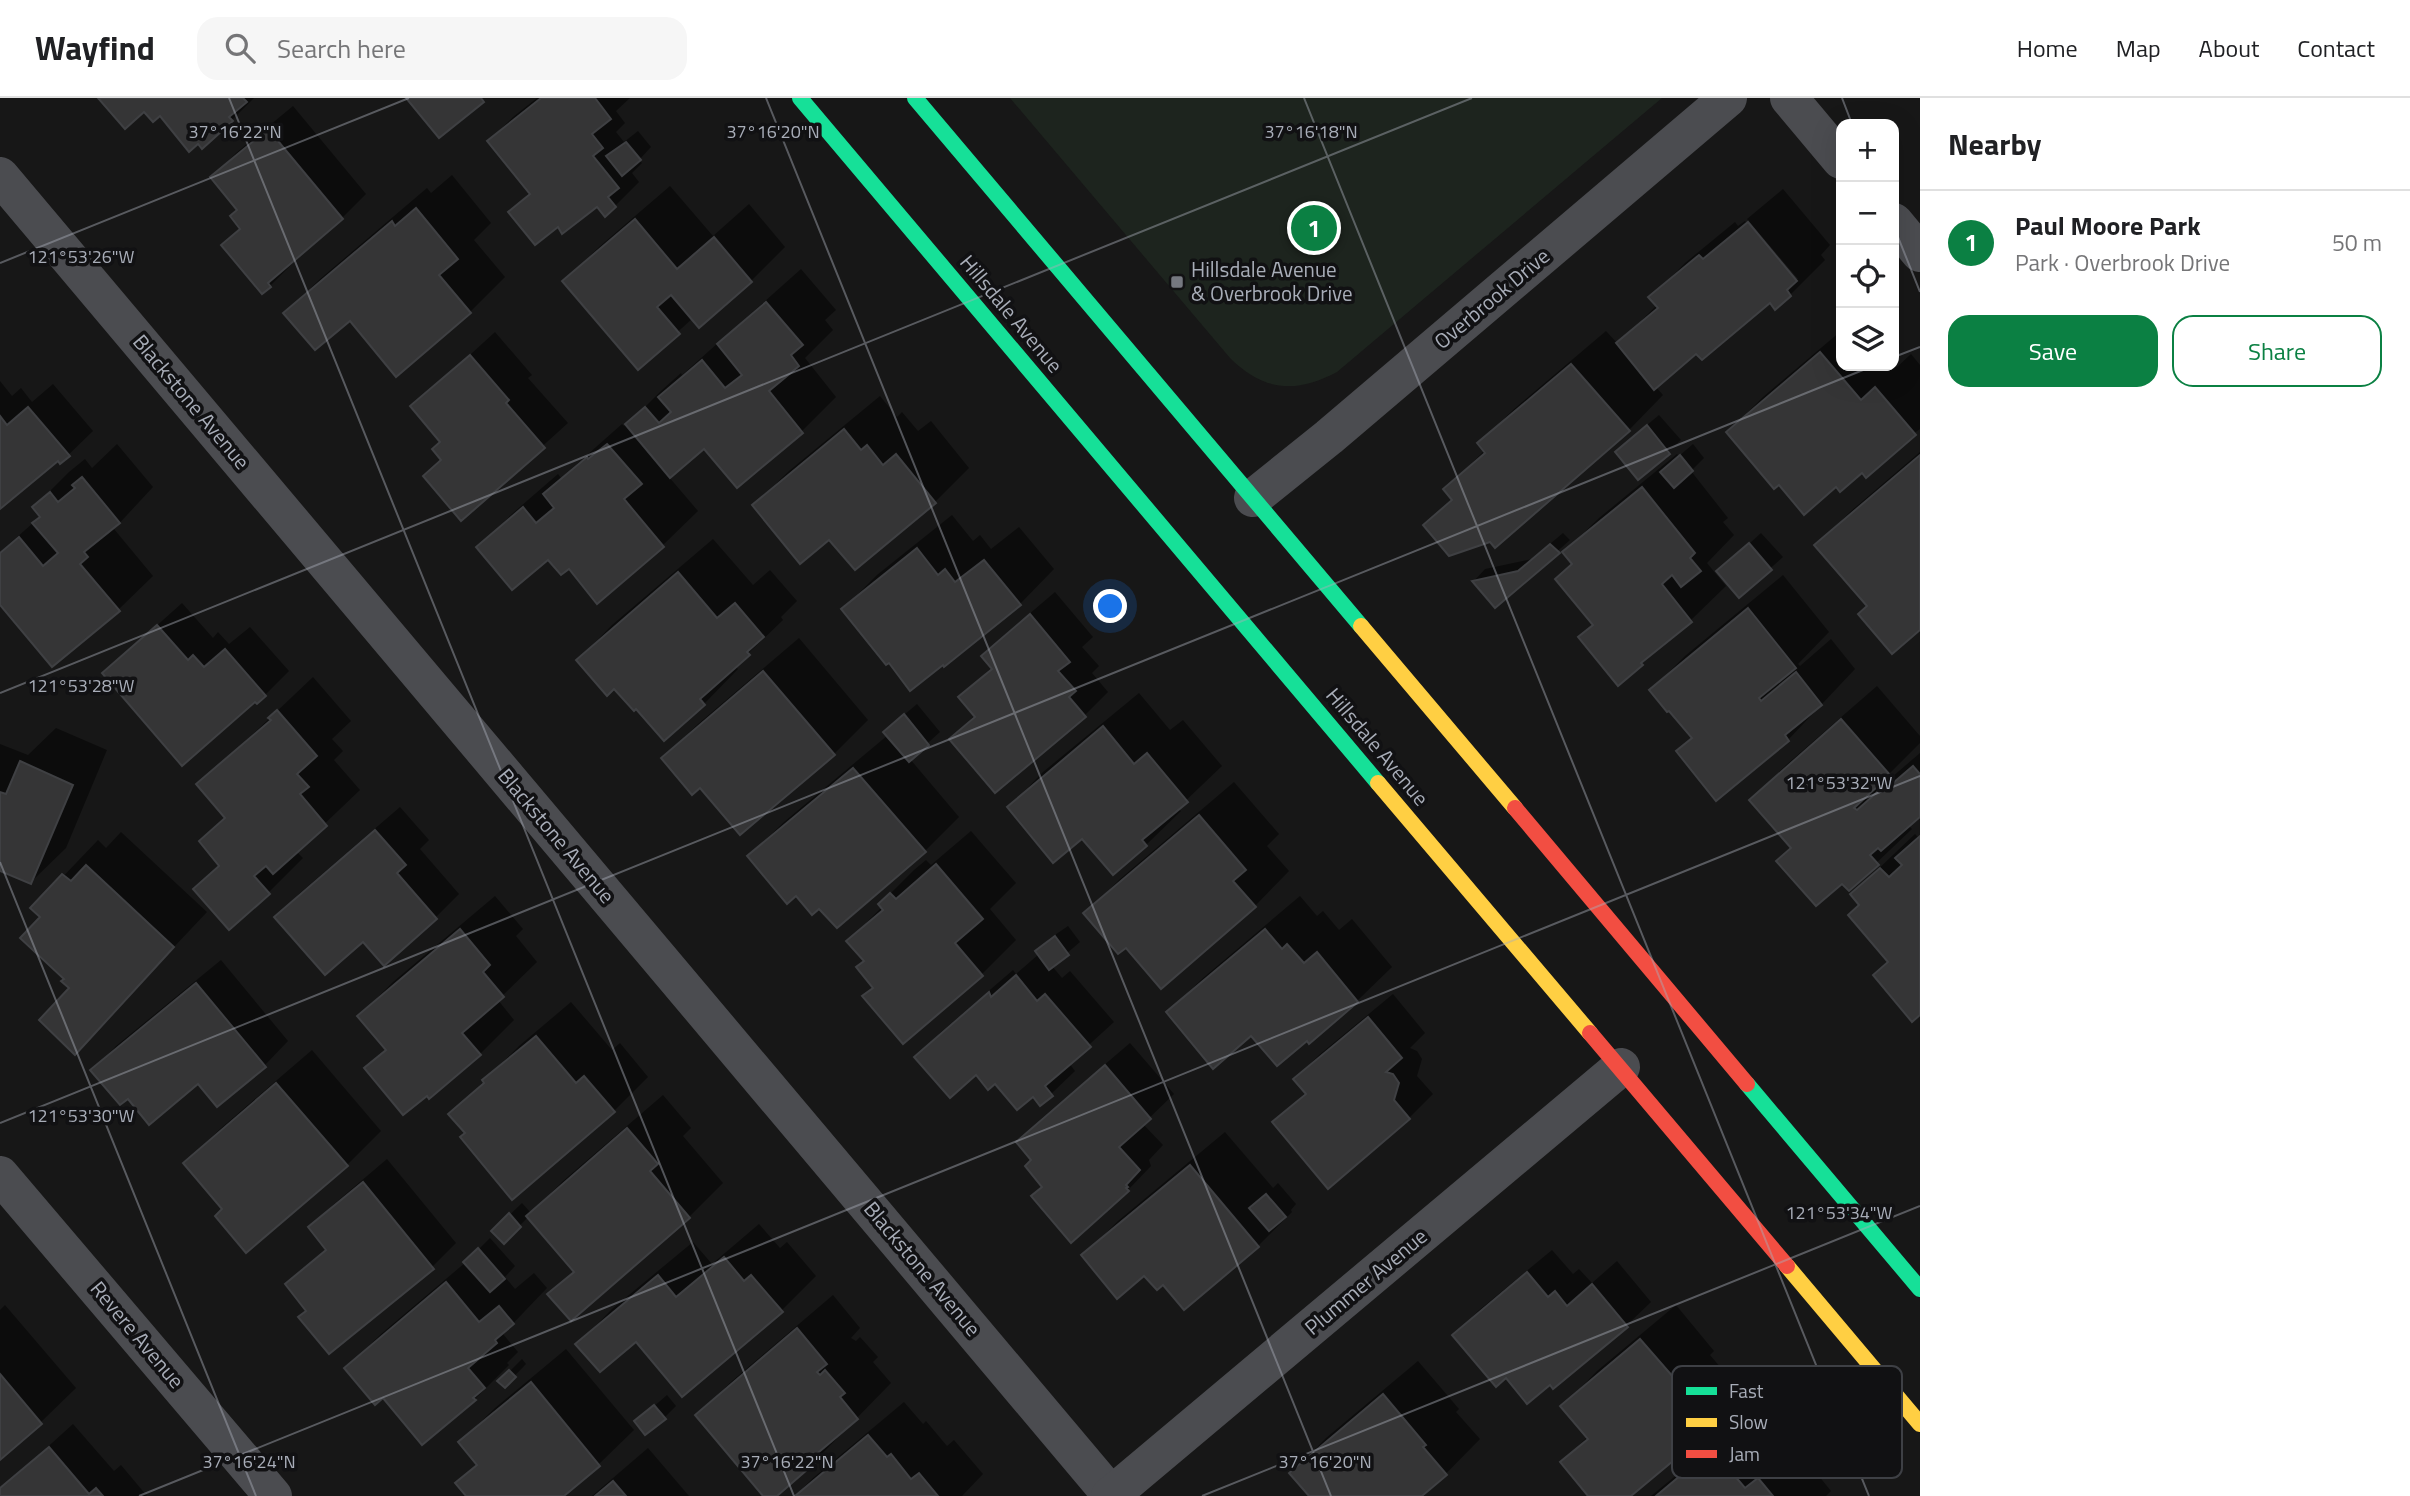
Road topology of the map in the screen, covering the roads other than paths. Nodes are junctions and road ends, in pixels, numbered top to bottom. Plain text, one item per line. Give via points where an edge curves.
1 (800, 98) edge
2 (915, 98) edge
3 (1728, 98) edge
4 (1789, 98) edge
5 (1836, 154) edge
6 (0, 176) edge
7 (1899, 228) edge
8 (1920, 253) edge
9 (1253, 498) junction
10 (1621, 1067) junction
11 (0, 1175) edge
12 (1920, 1289) edge
13 (1871, 1366) edge
14 (1902, 1403) edge
15 (1920, 1424) edge
16 (273, 1496) edge
17 (1111, 1496) edge

1 - 10 highway, Hillsdale Avenue
2 - 9 highway
3 - 9 street, Overbrook Drive
4 - 5 street
6 - 17 street, Blackstone Avenue
7 - 8 street
9 - 12 highway
10 - 13 highway, Hillsdale Avenue
10 - 17 street, Plummer Avenue
11 - 16 street, Revere Avenue
14 - 15 highway, Hillsdale Avenue

